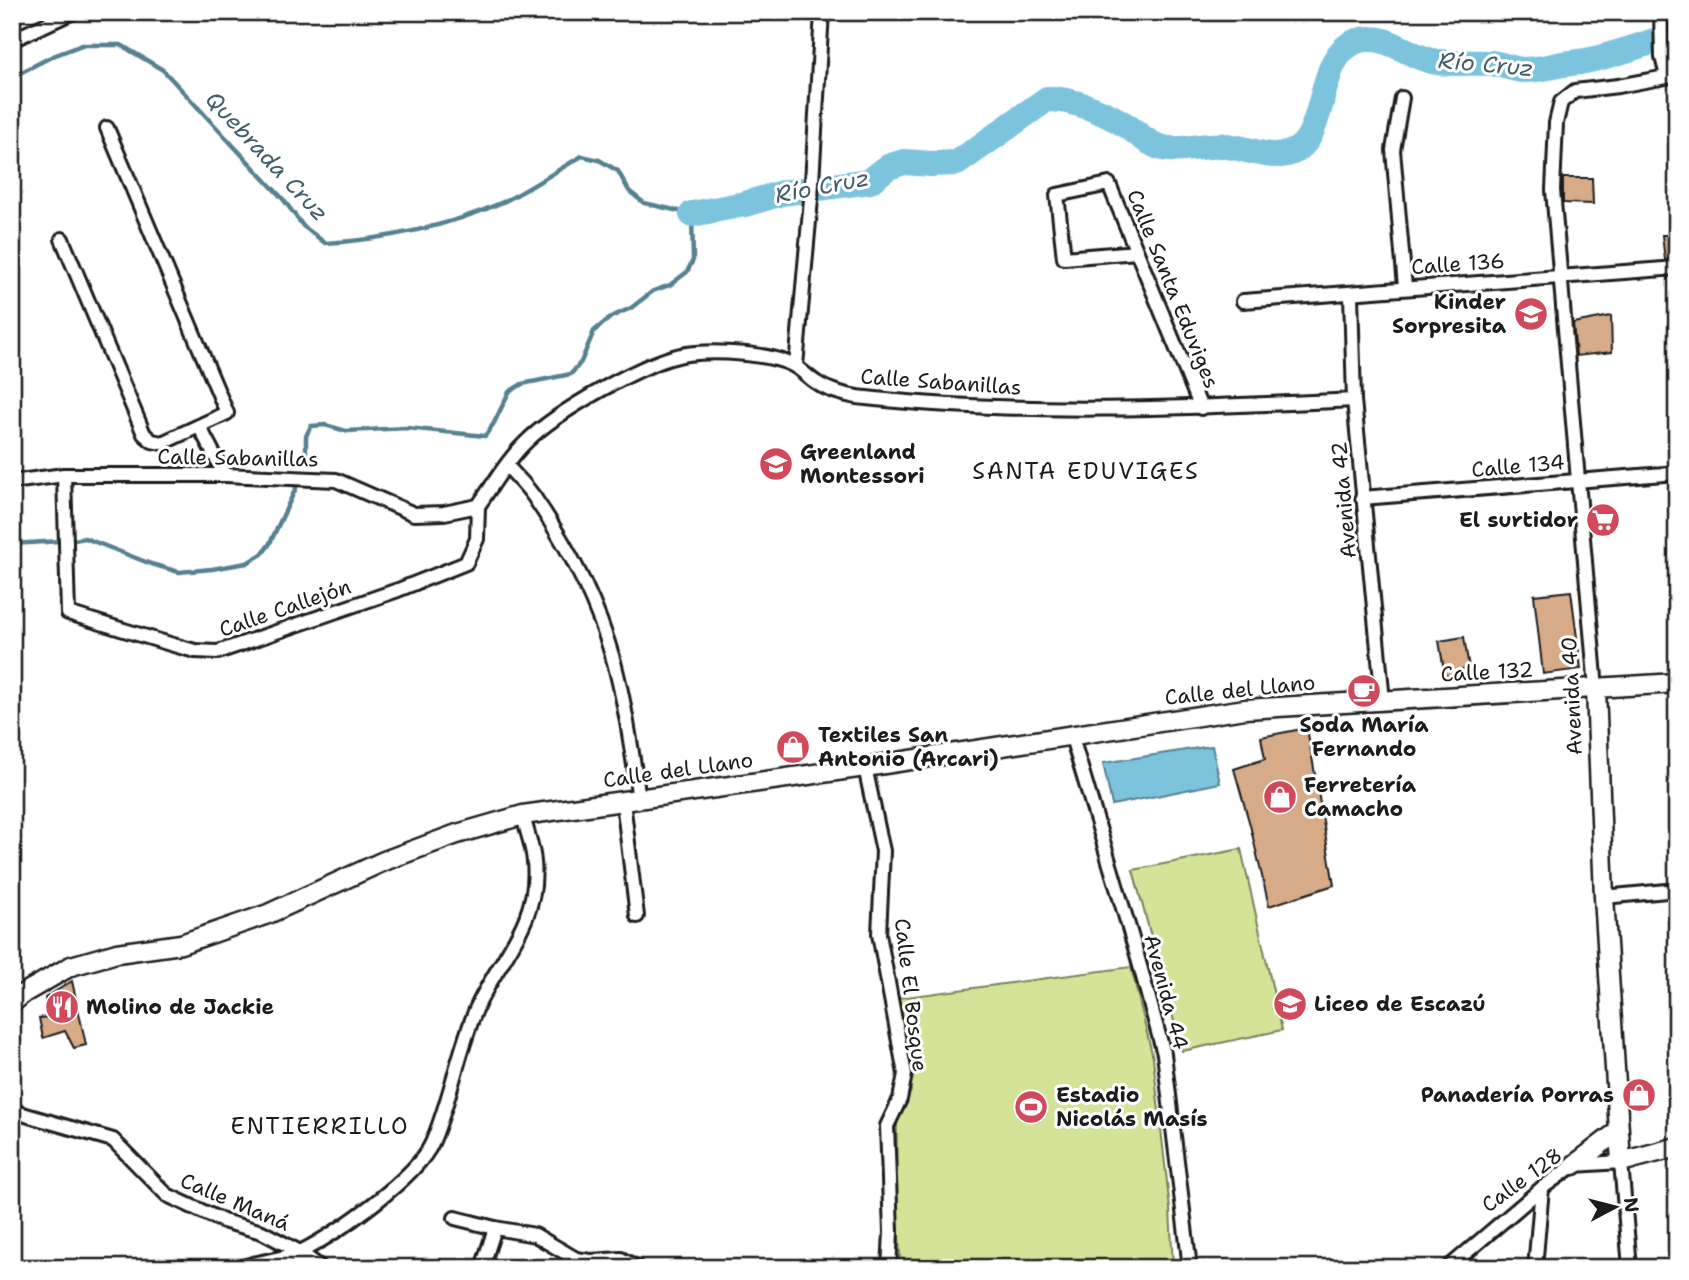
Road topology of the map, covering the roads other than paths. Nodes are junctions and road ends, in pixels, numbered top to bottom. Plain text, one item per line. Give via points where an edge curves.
1 (72, 12) edge
2 (822, 12) edge
3 (1661, 12) edge
4 (12, 21) edge
5 (14, 40) edge
6 (1672, 76) edge
7 (1402, 98) dead end
8 (107, 128) dead end
9 (62, 239) dead end
10 (1137, 252) junction
11 (1677, 268) edge
12 (1559, 275) junction
13 (1405, 287) junction
14 (1351, 295) junction
15 (1244, 302) dead end
16 (796, 366) junction
17 (1354, 400) junction
18 (1201, 408) junction
19 (199, 426) junction
20 (507, 466) junction
21 (1677, 474) edge
22 (64, 475) junction
23 (225, 475) junction
24 (1579, 480) junction
25 (12, 482) edge
26 (1362, 498) junction
27 (478, 506) junction
28 (1677, 683) edge
29 (1596, 689) junction
30 (1383, 701) junction
31 (1072, 734) junction
32 (865, 767) junction
33 (631, 800) junction
34 (523, 815) junction
35 (1677, 891) edge
36 (1604, 897) junction
37 (637, 916) dead end
38 (12, 1003) edge
39 (12, 1111) edge
40 (1618, 1131) junction
41 (1677, 1147) edge
42 (1620, 1162) junction
43 (1574, 1165) junction
44 (1542, 1188) junction
45 (455, 1218) dead end
46 (495, 1228) junction
47 (300, 1252) junction
48 (241, 1268) edge
49 (297, 1268) edge
50 (321, 1268) edge
51 (482, 1268) edge
52 (637, 1268) edge
53 (890, 1268) edge
54 (1191, 1268) edge
55 (1448, 1268) edge
56 (1535, 1268) edge
57 (1630, 1268) edge

1 - 5 street
2 - 16 street
3 - 6 street via 1661,57
4 - 5 street
6 - 12 street, Avenida 40 via 1574,91 1562,102 1556,123 1553,190
7 - 13 street via 1393,150
8 - 19 street via 227,413
9 - 19 street via 144,434 162,443
10 - 10 street, Calle Santa Eduviges via 1109,184 1057,195 1064,258
10 - 18 street, Calle Santa Eduviges
11 - 12 street, Calle 136
12 - 13 street, Calle 136
12 - 24 street, Avenida 40
13 - 14 street, Calle 136
14 - 15 street, Calle 136
14 - 17 street, Avenida 42
16 - 18 street, Calle Sabanillas via 818,385 853,397 976,407
16 - 20 street, Calle Sabanillas via 780,359 710,353 660,361 558,416 526,442
17 - 18 street, Calle Sabanillas
17 - 26 street, Avenida 42
19 - 23 street
20 - 27 street, Calle Sabanillas
20 - 33 street via 538,501 575,564 595,611 627,722
21 - 24 street, Calle 134
22 - 23 street, Calle Sabanillas
22 - 25 street, Calle Sabanillas
22 - 27 street, Calle Callejón via 68,613 195,651 218,652 466,563 477,539
23 - 27 street, Calle Sabanillas via 336,480 414,514
24 - 26 street, Calle 134
24 - 29 street, Avenida 40
26 - 30 street, Avenida 42
28 - 29 main road, Calle 132
29 - 30 main road, Calle 132
29 - 36 main road, Avenida 40
30 - 31 main road, Calle del Llano via 1245,709
31 - 32 main road, Calle del Llano
31 - 54 street, Avenida 44 via 1164,1054
32 - 33 main road, Calle del Llano
32 - 53 street, Calle El Bosque via 883,851 879,934 905,1074 887,1126
33 - 34 main road, Calle del Llano
33 - 37 street
34 - 38 main road, Calle del Llano via 384,861 268,915 181,944 117,953 71,966
34 - 47 street via 534,861 533,896 522,931 478,1006 430,1147 373,1205
35 - 36 street
36 - 40 main road, Avenida 40
39 - 47 street, Calle Maná via 113,1140 167,1195
40 - 42 main road, Avenida 40
40 - 43 main road
41 - 42 main road, Calle 128
42 - 43 street, Calle 128
42 - 57 street, Avenida 40
43 - 44 street, Calle 128
44 - 55 street, Calle 128
44 - 56 street
45 - 46 street
46 - 51 street
46 - 52 street via 535,1235 576,1259 621,1259
47 - 48 street
47 - 49 street
47 - 50 street, Calle Maná

